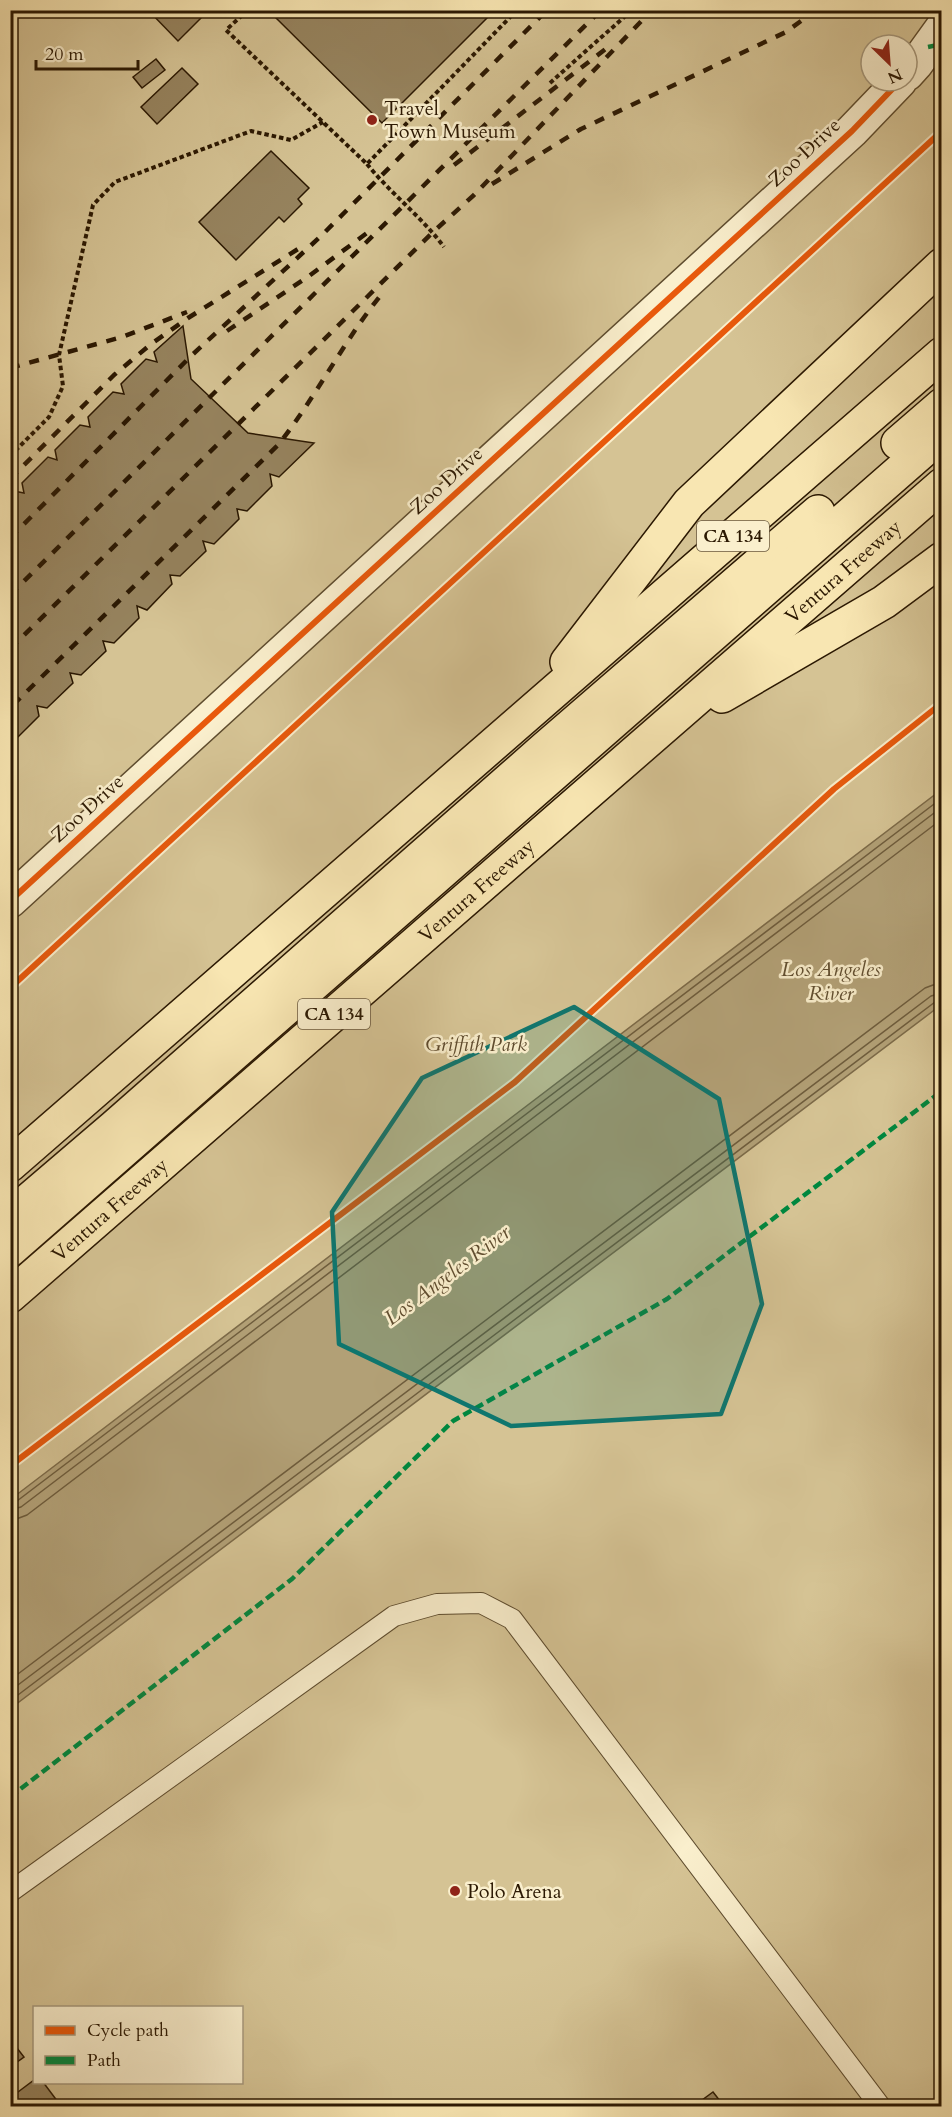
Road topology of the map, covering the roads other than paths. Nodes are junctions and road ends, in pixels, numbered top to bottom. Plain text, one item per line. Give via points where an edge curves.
1 (942, 28) edge
2 (919, 60) edge
3 (888, 93) edge
4 (942, 266) edge
5 (942, 354) edge
6 (942, 405) edge
7 (942, 434) edge
8 (942, 485) edge
9 (942, 559) edge
10 (525, 718) junction
11 (658, 732) junction
12 (10, 901) edge
13 (10, 1165) edge
14 (10, 1216) edge
15 (10, 1250) edge
16 (10, 1296) edge
17 (10, 1893) edge
18 (880, 2106) edge

1 - 2 street
3 - 12 street, Zoo Drive via 852,131
4 - 10 highway via 689,502
5 - 10 highway, CA 134
6 - 14 highway
7 - 15 highway
8 - 11 highway, Ventura Freeway / CA 134
9 - 11 highway via 884,602
10 - 13 highway, CA 134
11 - 16 highway, Ventura Freeway / CA 134
17 - 18 lane via 393,1616 437,1604 481,1603 512,1619

